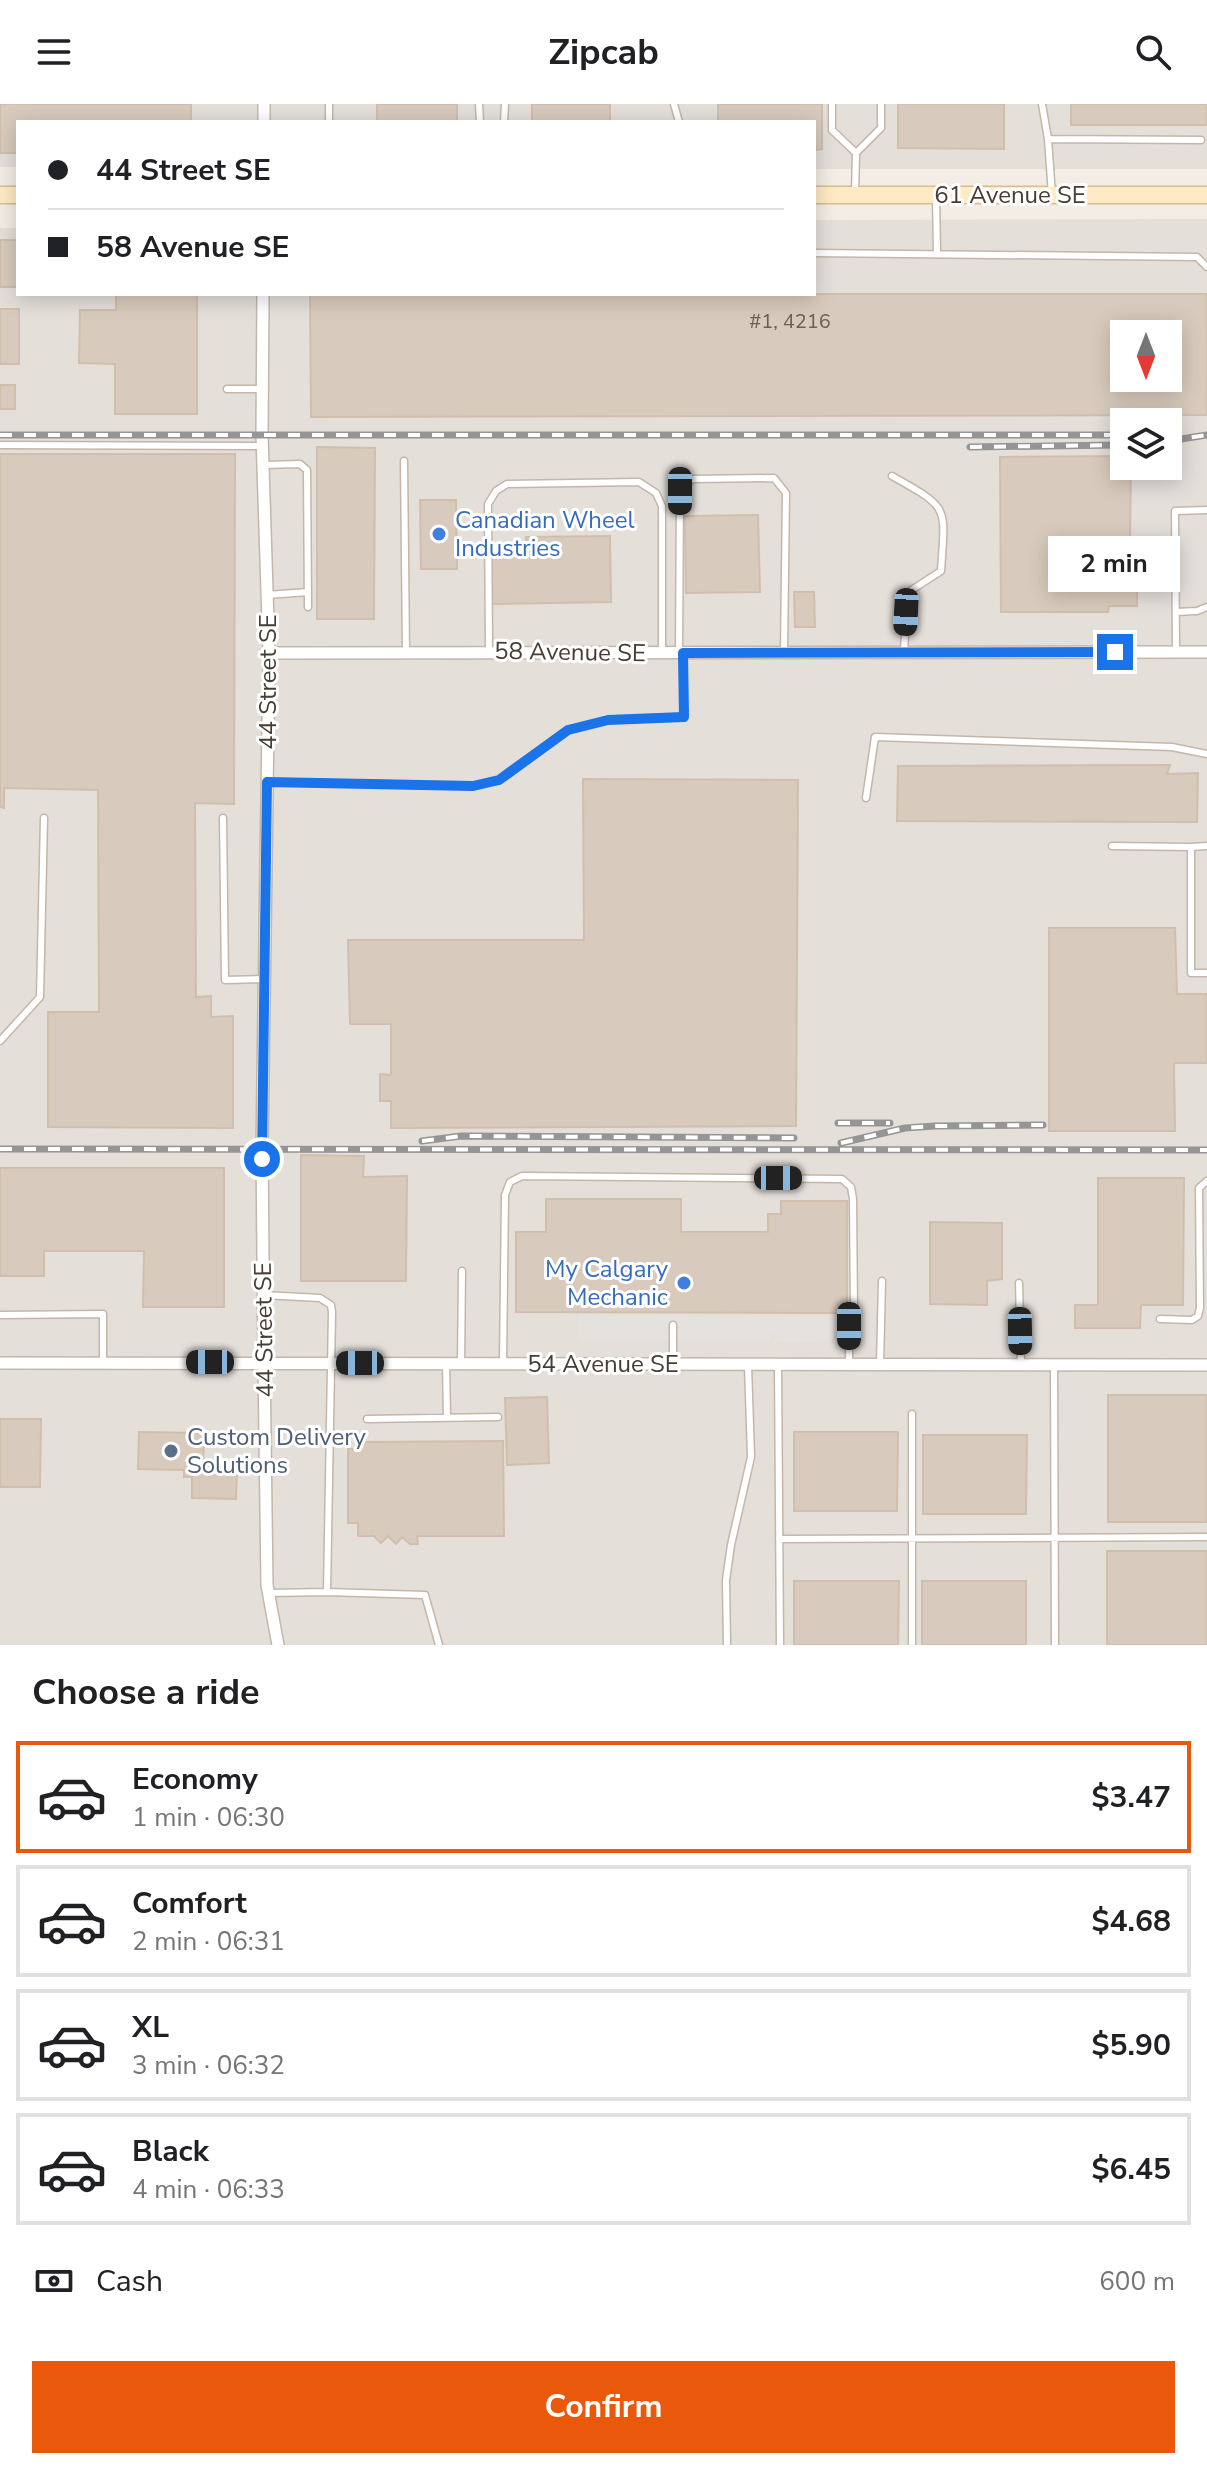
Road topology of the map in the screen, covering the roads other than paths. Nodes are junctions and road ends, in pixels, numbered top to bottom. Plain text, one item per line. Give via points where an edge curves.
1 (832, 104) edge
2 (881, 104) edge
3 (1042, 104) edge
4 (1048, 139) junction
5 (1201, 140) dead end
6 (856, 153) junction
7 (816, 195) edge
8 (855, 195) junction
9 (936, 195) junction
10 (1052, 195) junction
11 (1207, 195) edge
12 (816, 253) edge
13 (937, 253) junction
14 (1207, 267) edge
15 (263, 296) edge
16 (227, 389) dead end
17 (263, 389) junction
18 (0, 445) edge
19 (263, 446) junction
20 (404, 461) dead end
21 (263, 465) junction
22 (892, 476) dead end
23 (1207, 510) edge
24 (308, 592) junction
25 (267, 595) junction
26 (308, 607) dead end
27 (1207, 607) edge
28 (1176, 612) junction
29 (489, 651) junction
30 (406, 652) junction
31 (784, 652) junction
32 (1176, 652) junction
33 (1207, 652) edge
34 (269, 653) junction
35 (662, 653) junction
36 (681, 653) junction
37 (904, 653) junction
38 (1207, 754) edge
39 (267, 782) junction
40 (866, 798) dead end
41 (44, 818) dead end
42 (223, 818) dead end
43 (1112, 846) dead end
44 (1207, 846) edge
45 (1191, 847) junction
46 (1207, 973) edge
47 (265, 979) junction
48 (0, 1041) edge
49 (1207, 1181) edge
50 (462, 1271) dead end
51 (882, 1281) dead end
52 (1019, 1283) dead end
53 (263, 1295) junction
54 (0, 1315) edge
55 (1160, 1319) dead end
56 (673, 1325) dead end
57 (264, 1362) junction
58 (0, 1363) edge
59 (103, 1363) junction
60 (331, 1363) junction
61 (446, 1363) junction
62 (461, 1363) junction
63 (503, 1363) junction
64 (673, 1365) junction
65 (748, 1365) junction
66 (778, 1365) junction
67 (849, 1365) junction
68 (880, 1365) junction
69 (1021, 1365) junction
70 (1054, 1365) junction
71 (1207, 1365) edge
72 (912, 1414) dead end
73 (498, 1417) dead end
74 (447, 1418) junction
75 (367, 1419) dead end
76 (1055, 1537) junction
77 (1207, 1537) edge
78 (912, 1538) junction
79 (779, 1539) junction
80 (327, 1592) junction
81 (268, 1593) junction
82 (278, 1645) edge
83 (439, 1645) edge
84 (727, 1645) edge
85 (780, 1645) edge
86 (912, 1645) edge
87 (1055, 1645) edge

1 - 6 lane via 832,130
2 - 6 lane via 881,128
3 - 4 lane
4 - 5 lane
4 - 10 lane
6 - 8 lane
7 - 8 street, 61 Avenue SE
8 - 9 street, 61 Avenue SE
9 - 10 street, 61 Avenue SE
9 - 13 lane
10 - 11 street, 61 Avenue SE
12 - 13 lane
13 - 14 lane via 1197,257
15 - 17 street, 44 Street SE
16 - 17 lane
17 - 19 street, 44 Street SE
18 - 19 lane
19 - 21 street, 44 Street SE
20 - 30 lane
21 - 24 lane via 300,464 307,470
21 - 25 street, 44 Street SE
22 - 37 lane via 931,498 944,516 941,571 910,591
23 - 28 lane via 1175,511
24 - 25 lane
24 - 26 lane
25 - 34 street, 44 Street SE
27 - 28 lane
28 - 32 lane
29 - 30 street, 58 Avenue SE
29 - 35 street, 58 Avenue SE
29 - 35 lane via 488,504 496,491 507,484 639,482 656,493 662,506
30 - 34 street, 58 Avenue SE
31 - 36 street, 58 Avenue SE
31 - 36 lane via 786,493 774,478 692,479 680,491
31 - 37 street, 58 Avenue SE
32 - 33 street, 58 Avenue SE
32 - 37 street, 58 Avenue SE
34 - 39 street, 44 Street SE
35 - 36 street, 58 Avenue SE
36 - 39 lane via 684,717 608,720 568,730 499,780 443,787
38 - 40 lane via 1172,747 875,737
39 - 47 street, 44 Street SE
41 - 48 lane via 40,997
42 - 47 lane via 225,980
43 - 45 lane
44 - 45 lane
45 - 46 lane via 1191,973
47 - 53 street, 44 Street SE
49 - 55 lane via 1199,1188 1198,1316
50 - 62 lane
51 - 68 lane
52 - 69 lane
53 - 57 street, 44 Street SE
53 - 60 lane via 320,1298 331,1305
54 - 59 lane via 103,1314
56 - 64 lane
57 - 59 street, 54 Avenue SE
57 - 60 street, 54 Avenue SE
57 - 81 street, 44 Street SE
58 - 59 street, 54 Avenue SE
60 - 61 street, 54 Avenue SE
60 - 80 lane
61 - 62 street, 54 Avenue SE
61 - 74 lane
62 - 63 street, 54 Avenue SE
63 - 64 street, 54 Avenue SE
63 - 67 lane via 505,1195 510,1182 522,1176 842,1179 851,1187 853,1199
64 - 65 street, 54 Avenue SE
65 - 66 street, 54 Avenue SE
65 - 84 lane via 751,1457 726,1580
66 - 67 street, 54 Avenue SE
66 - 79 lane
67 - 68 street, 54 Avenue SE
68 - 69 street, 54 Avenue SE
69 - 70 street, 54 Avenue SE
70 - 71 street, 54 Avenue SE
70 - 76 lane
72 - 78 lane
73 - 74 lane
74 - 75 lane
76 - 77 lane
76 - 78 lane
76 - 87 lane
78 - 79 lane
78 - 86 lane
79 - 85 lane
80 - 81 lane
80 - 83 lane via 425,1595
81 - 82 street, 44 Street SE

